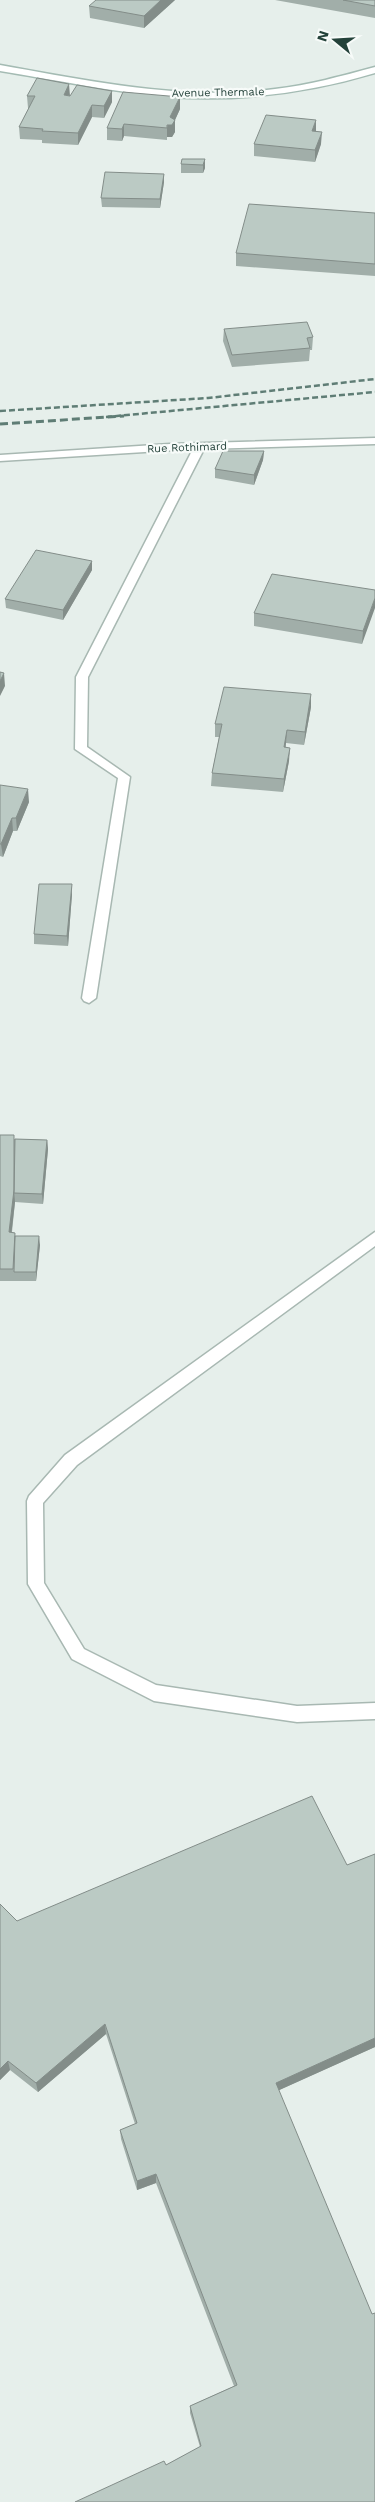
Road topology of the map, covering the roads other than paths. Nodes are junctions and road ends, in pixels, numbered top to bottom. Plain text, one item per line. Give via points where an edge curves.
1 (0, 68) edge
2 (375, 70) edge
3 (375, 441) edge
4 (200, 447) junction
5 (0, 458) edge
6 (89, 998) dead end
7 (375, 1238) edge
8 (375, 1711) edge

1 - 2 street, Avenue Thermale via 144,91 192,95 302,87 352,78
3 - 4 street, Rue Rothimard
4 - 5 street, Rue Rothimard
4 - 6 street via 82,678 80,749 124,777
7 - 8 street via 71,1460 34,1501 36,1584 78,1654 154,1693 297,1714

